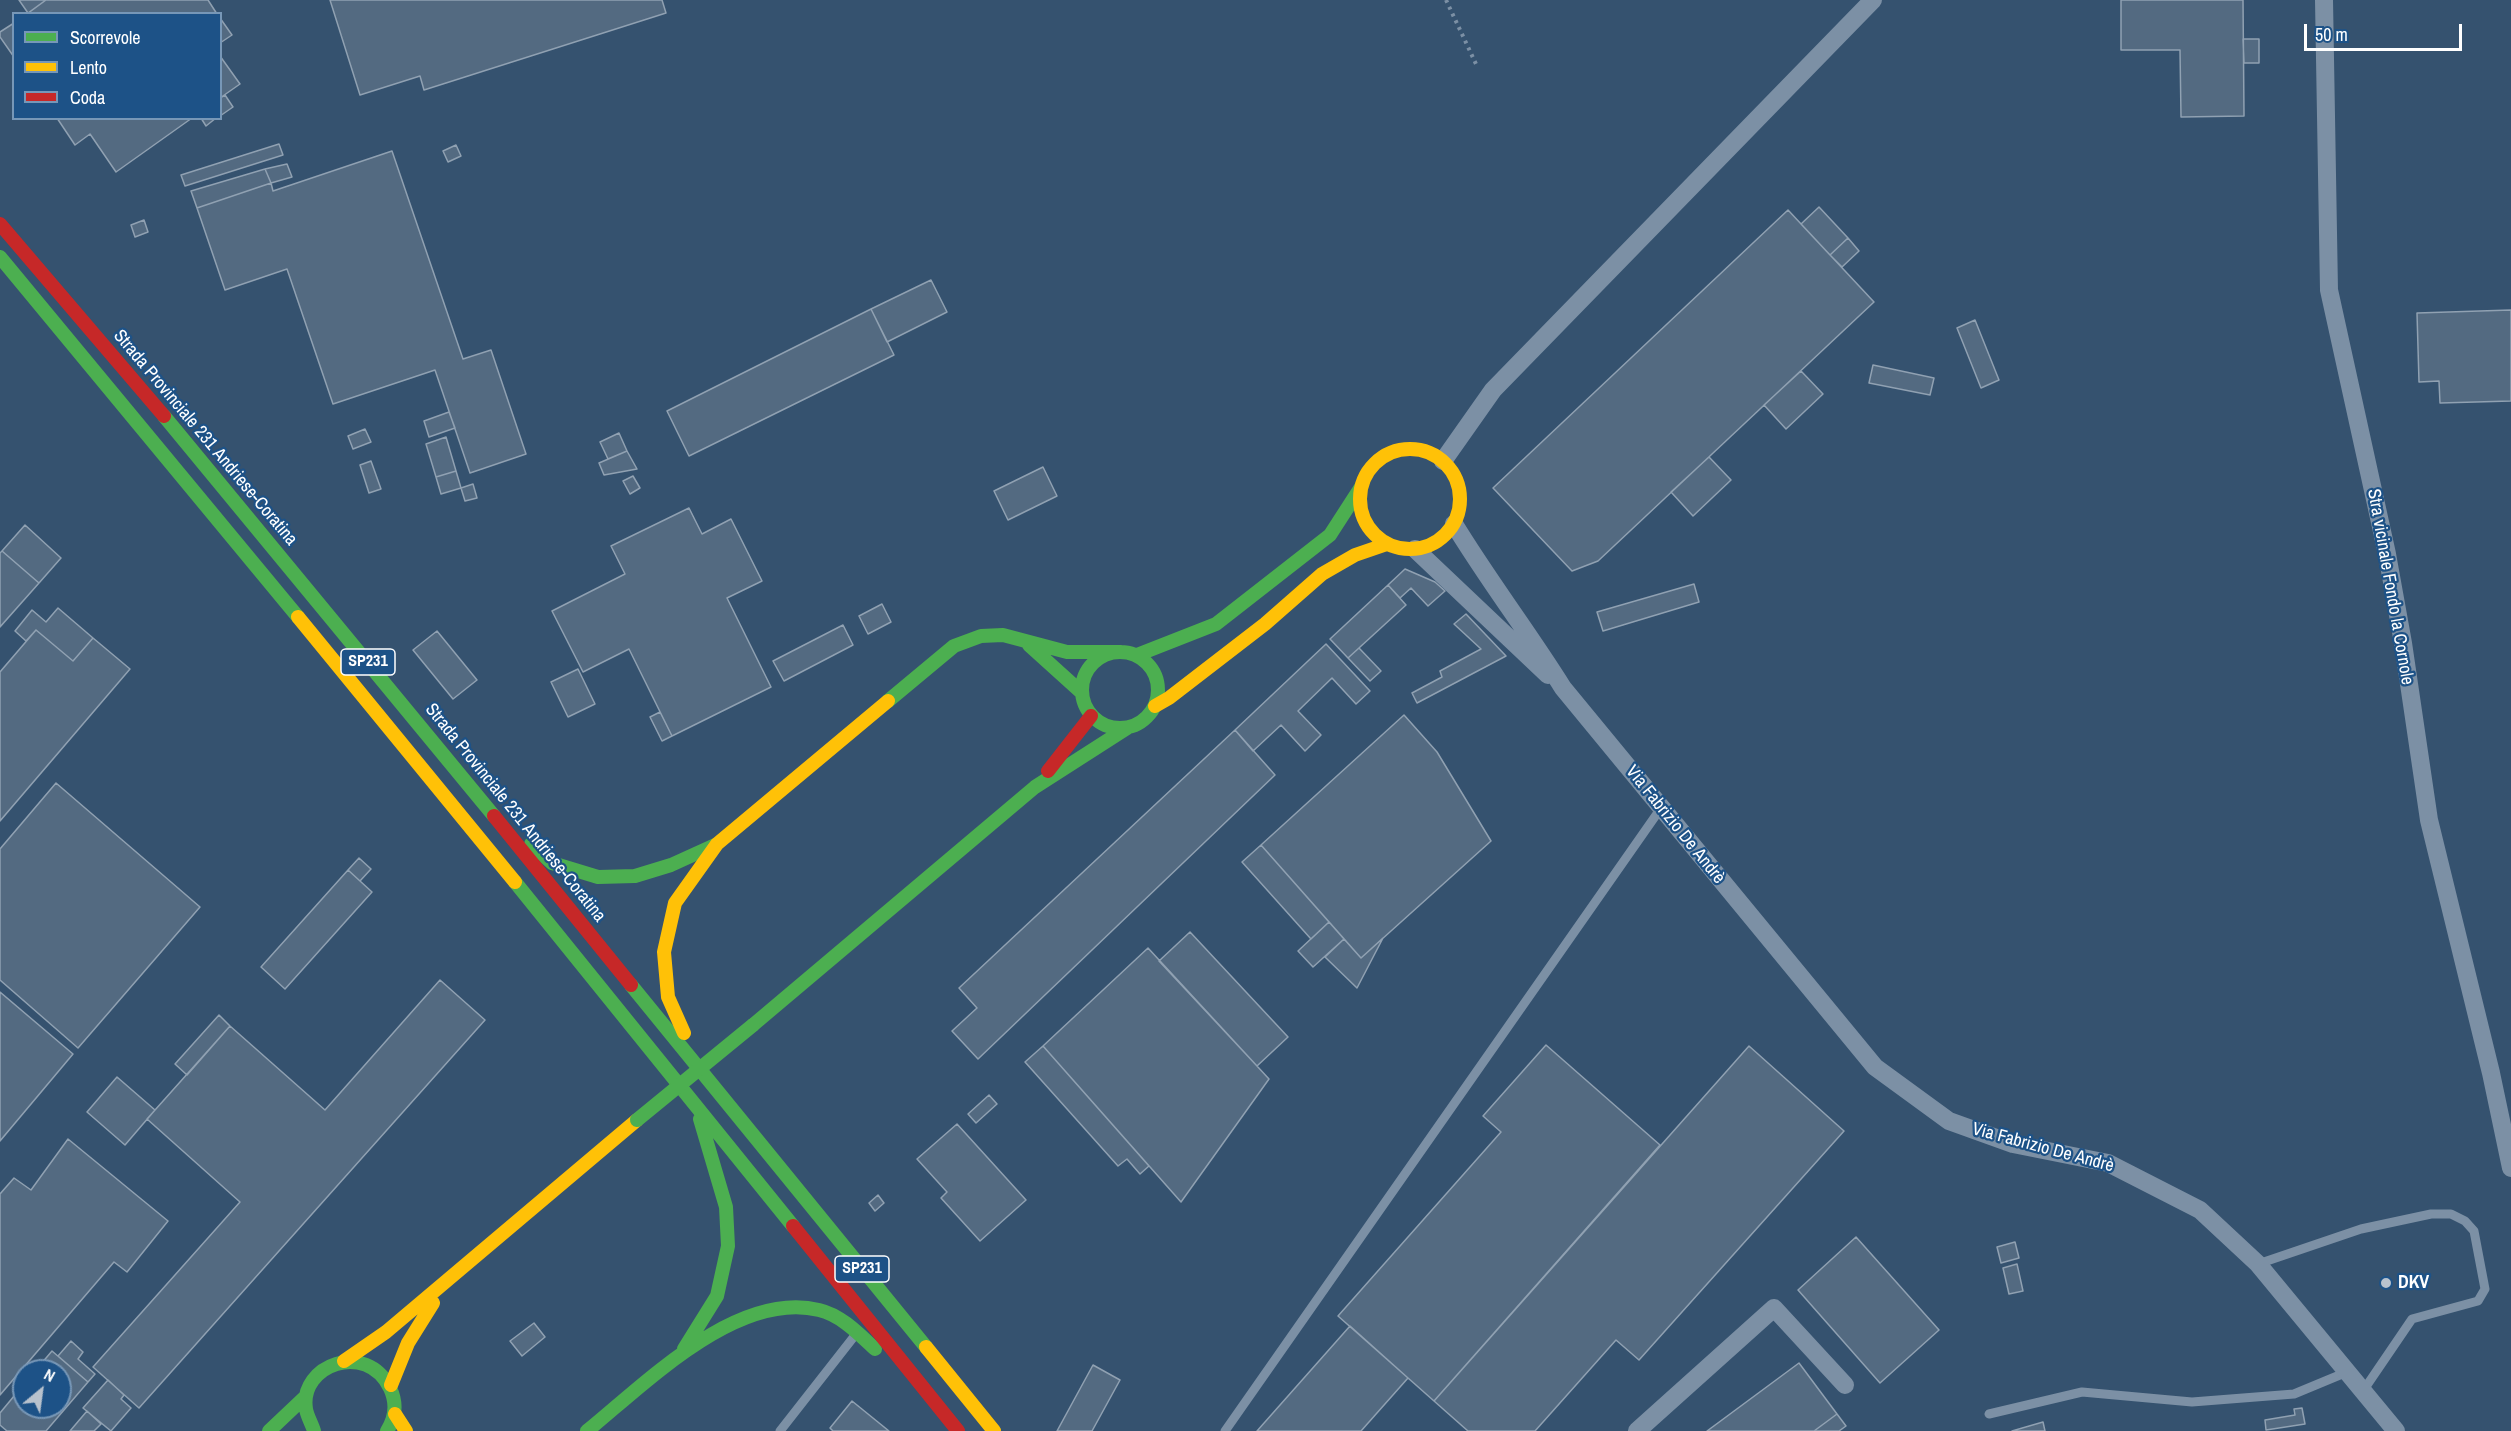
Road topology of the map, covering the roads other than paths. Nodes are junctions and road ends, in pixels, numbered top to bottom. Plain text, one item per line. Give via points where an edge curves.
1 (1873, 0) edge
2 (2324, 0) edge
3 (0, 224) edge
4 (0, 257) edge
5 (1443, 461) junction
6 (1361, 487) junction
7 (1454, 524) junction
8 (1387, 544) junction
9 (1415, 549) junction
10 (1025, 642) junction
11 (1121, 652) junction
12 (1137, 656) junction
13 (1563, 688) junction
14 (1081, 692) junction
15 (1155, 705) junction
16 (1091, 716) junction
17 (1126, 728) junction
18 (1035, 787) junction
19 (485, 804) junction
20 (1661, 808) junction
21 (717, 844) junction
22 (696, 1105) junction
23 (730, 1106) junction
24 (2511, 1168) edge
25 (2258, 1264) junction
26 (445, 1283) junction
27 (857, 1332) junction
28 (680, 1356) junction
29 (344, 1361) junction
30 (2348, 1372) junction
31 (1845, 1384) dead end
32 (391, 1385) junction
33 (2363, 1391) junction
34 (306, 1396) junction
35 (394, 1414) junction
36 (1989, 1414) dead end
37 (948, 1418) junction
38 (269, 1431) edge
39 (314, 1431) edge
40 (387, 1431) edge
41 (406, 1431) edge
42 (587, 1431) edge
43 (780, 1431) edge
44 (958, 1431) edge
45 (994, 1431) edge
46 (1225, 1431) edge
47 (1637, 1431) edge
48 (2396, 1431) edge

1 - 5 street via 1493,390
2 - 24 street, Stra vicinale Fondo la Cornole via 2329,290 2389,565 2429,820
3 - 19 main road, Strada Provinciale 231 Andriese-Coratina / SP231
4 - 22 main road, SP231 via 248,553
5 - 6 main road via 1428,452 1395,451 1379,459
5 - 7 main road via 1454,475 1459,491
6 - 8 main road via 1364,520
6 - 12 main road via 1330,535 1216,624
7 - 9 main road via 1438,541
7 - 13 street via 1482,572
8 - 9 main road
8 - 15 main road via 1355,555 1322,574 1265,624
9 - 13 street
10 - 11 main road via 1068,652
10 - 14 main road
10 - 21 main road via 1003,635 981,636 954,646
11 - 12 main road
11 - 14 main road via 1097,659 1088,668
12 - 15 main road via 1156,678
13 - 20 street, Via Fabrizio De Andrè
14 - 16 main road
15 - 17 main road via 1138,724
16 - 17 main road via 1101,724
16 - 18 main road
17 - 18 main road
18 - 26 main road, bridge
19 - 21 main road via 552,863 598,877 635,876
19 - 23 main road, Strada Provinciale 231 Andriese-Coratina / SP231
20 - 25 street, Via Fabrizio De Andrè via 1875,1067 1949,1121 2013,1144 2109,1163 2200,1210
20 - 46 lane
21 - 23 main road via 675,903 664,952 668,997 680,1027
22 - 28 main road via 726,1207 728,1246 717,1296
22 - 37 main road, SP231
23 - 45 main road, Strada Provinciale 231 Andriese-Coratina / SP231
25 - 30 street, Via Fabrizio De Andrè
25 - 33 lane via 2361,1229 2431,1214 2451,1214 2474,1231 2483,1296 2478,1301 2412,1319
26 - 29 main road
26 - 32 main road via 408,1343
27 - 28 main road via 817,1310 775,1309 728,1325
27 - 37 main road
27 - 43 lane
28 - 42 main road
29 - 32 main road via 371,1365
29 - 34 main road via 315,1377
30 - 33 street, Via Fabrizio De Andrè
30 - 36 lane via 2294,1394 2192,1402 2082,1392
31 - 47 street via 1774,1308
32 - 35 main road
33 - 48 street, Via Fabrizio De Andrè
34 - 38 main road
34 - 39 main road
35 - 40 main road
35 - 41 main road
37 - 44 main road, SP231

